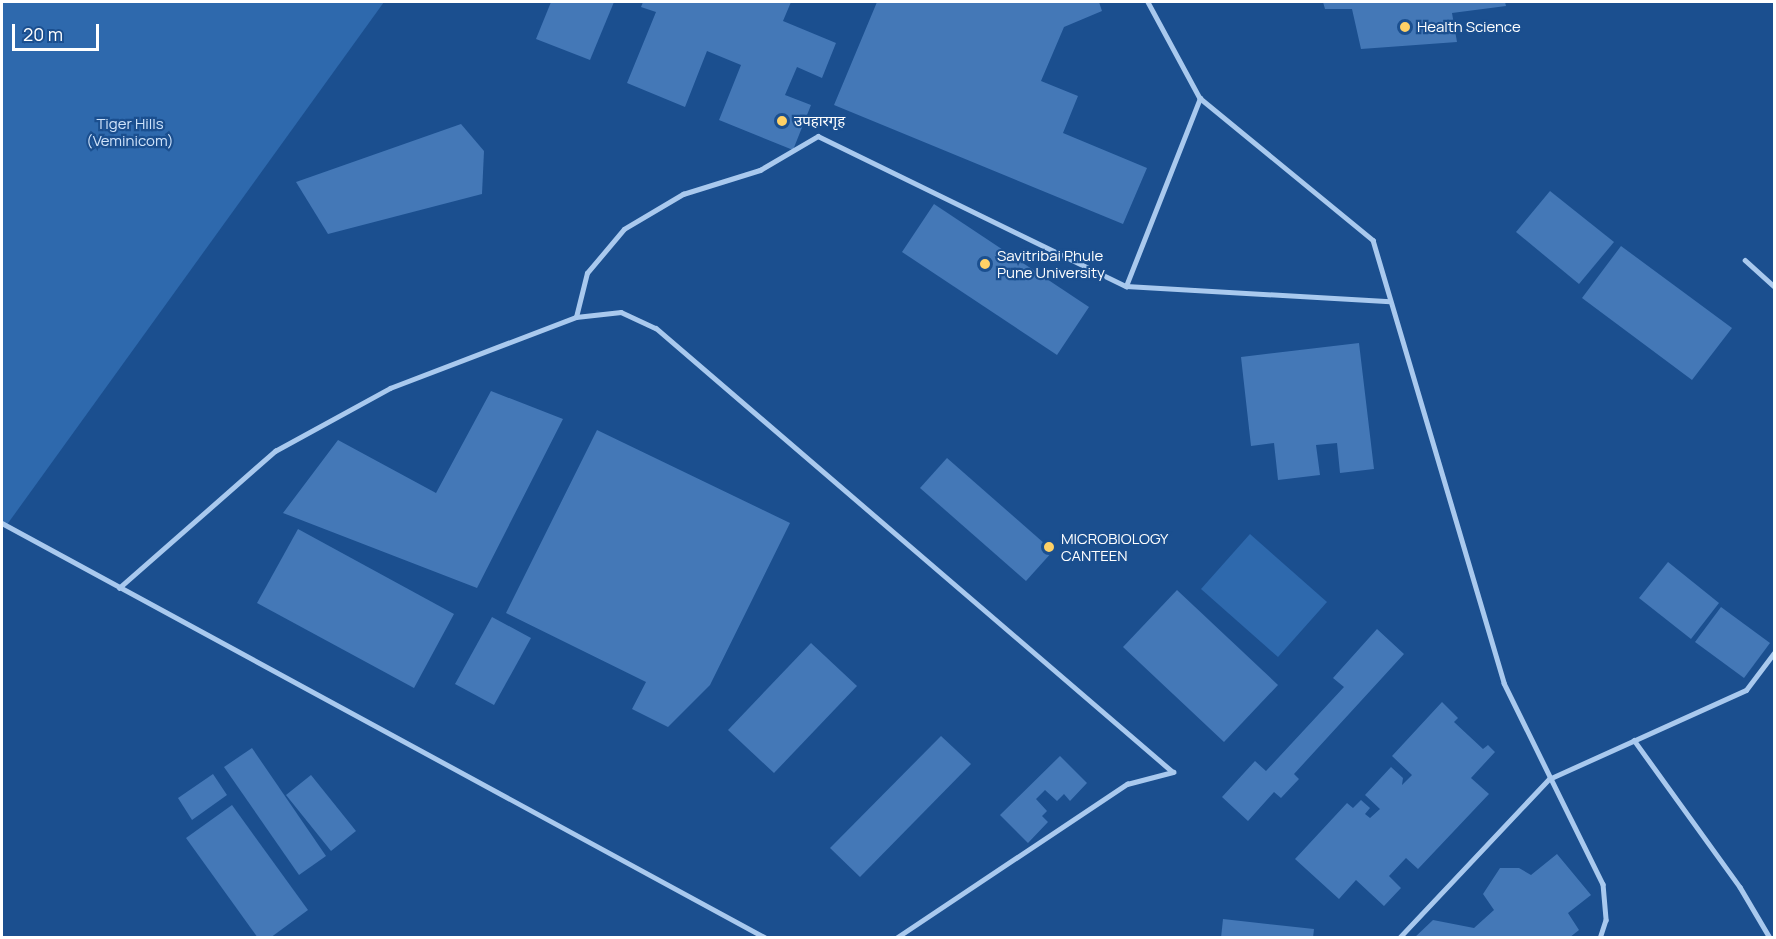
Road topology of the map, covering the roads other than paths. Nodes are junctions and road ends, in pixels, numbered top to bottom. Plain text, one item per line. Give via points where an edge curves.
1 (1148, 2) edge
2 (1200, 98) junction
3 (1745, 260) dead end
4 (1126, 286) junction
5 (1774, 286) edge
6 (1390, 301) junction
7 (576, 317) junction
8 (2, 523) edge
9 (119, 588) junction
10 (1774, 653) edge
11 (1634, 740) junction
12 (1549, 779) junction
13 (766, 938) edge
14 (896, 938) edge
15 (1399, 938) edge
16 (1600, 938) edge
17 (1770, 938) edge

1 - 2 lane
2 - 4 lane
2 - 6 lane via 1373,240
3 - 5 lane
4 - 6 lane
4 - 7 lane via 818,136 760,170 683,194 624,229 587,273
6 - 12 lane via 1504,683
7 - 9 lane via 390,388 275,451
7 - 14 lane via 621,312 656,328 1173,771 1127,784
8 - 9 lane
9 - 13 lane
10 - 11 lane via 1746,690
11 - 12 lane
11 - 17 lane via 1740,887
12 - 15 lane
12 - 16 lane via 1603,884 1606,920

